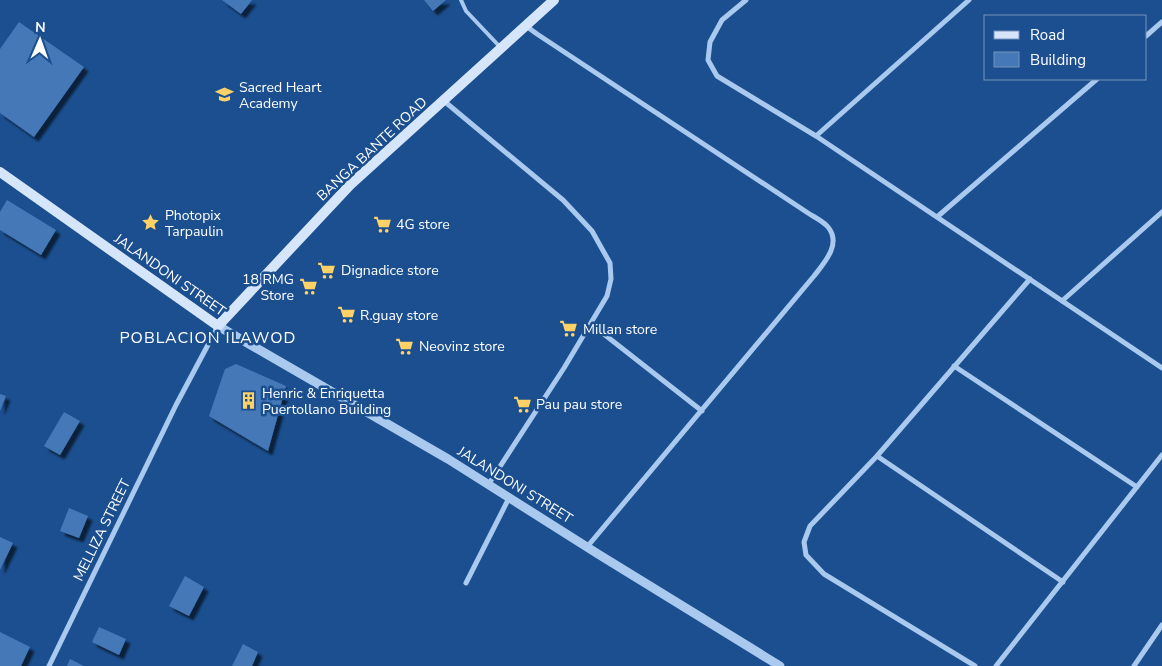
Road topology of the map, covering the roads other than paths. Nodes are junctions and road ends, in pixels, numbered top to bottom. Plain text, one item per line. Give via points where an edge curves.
1 (462, 0) edge
2 (554, 0) edge
3 (746, 0) edge
4 (969, 0) edge
5 (1162, 22) edge
6 (526, 26) junction
7 (1147, 35) edge
8 (501, 48) junction
9 (1096, 80) edge
10 (443, 100) junction
11 (816, 136) junction
12 (2, 176) edge
13 (1162, 212) edge
14 (937, 217) junction
15 (1030, 279) junction
16 (1062, 301) junction
17 (591, 324) junction
18 (218, 326) junction
19 (954, 366) junction
20 (1162, 368) edge
21 (702, 411) junction
22 (1162, 455) edge
23 (878, 456) junction
24 (488, 485) junction
25 (1137, 487) junction
26 (509, 498) junction
27 (587, 547) junction
28 (1063, 582) junction
29 (466, 583) dead end
30 (1162, 625) edge
31 (49, 666) edge
32 (780, 666) edge
33 (975, 666) edge
34 (996, 666) edge
35 (1134, 666) edge

1 - 8 lane via 466,11
2 - 6 main road, BANGA BANTE ROAD
3 - 11 street via 722,20 710,42 708,60 717,76
4 - 11 street
5 - 7 street
6 - 8 main road, BANGA BANTE ROAD
6 - 21 street via 808,213 828,227 834,240 830,256
8 - 10 main road, BANGA BANTE ROAD
9 - 14 street
10 - 17 street via 563,200 592,231 610,263 611,279 608,296
10 - 18 main road, BANGA BANTE ROAD via 350,185
11 - 14 street
12 - 18 main road, JALANDONI STREET
13 - 16 street
14 - 15 street
15 - 16 street
15 - 19 street
16 - 20 street
17 - 21 street
17 - 24 street
18 - 24 street, JALANDONI STREET
18 - 31 street, MELLIZA STREET
19 - 23 street
19 - 25 street
21 - 27 street
22 - 25 street
23 - 28 street
23 - 33 street via 810,526 804,542 806,555 824,574
24 - 26 street, JALANDONI STREET
25 - 28 street
26 - 27 street, JALANDONI STREET
26 - 29 street
27 - 32 street, JALANDONI STREET
28 - 34 street
30 - 35 street

